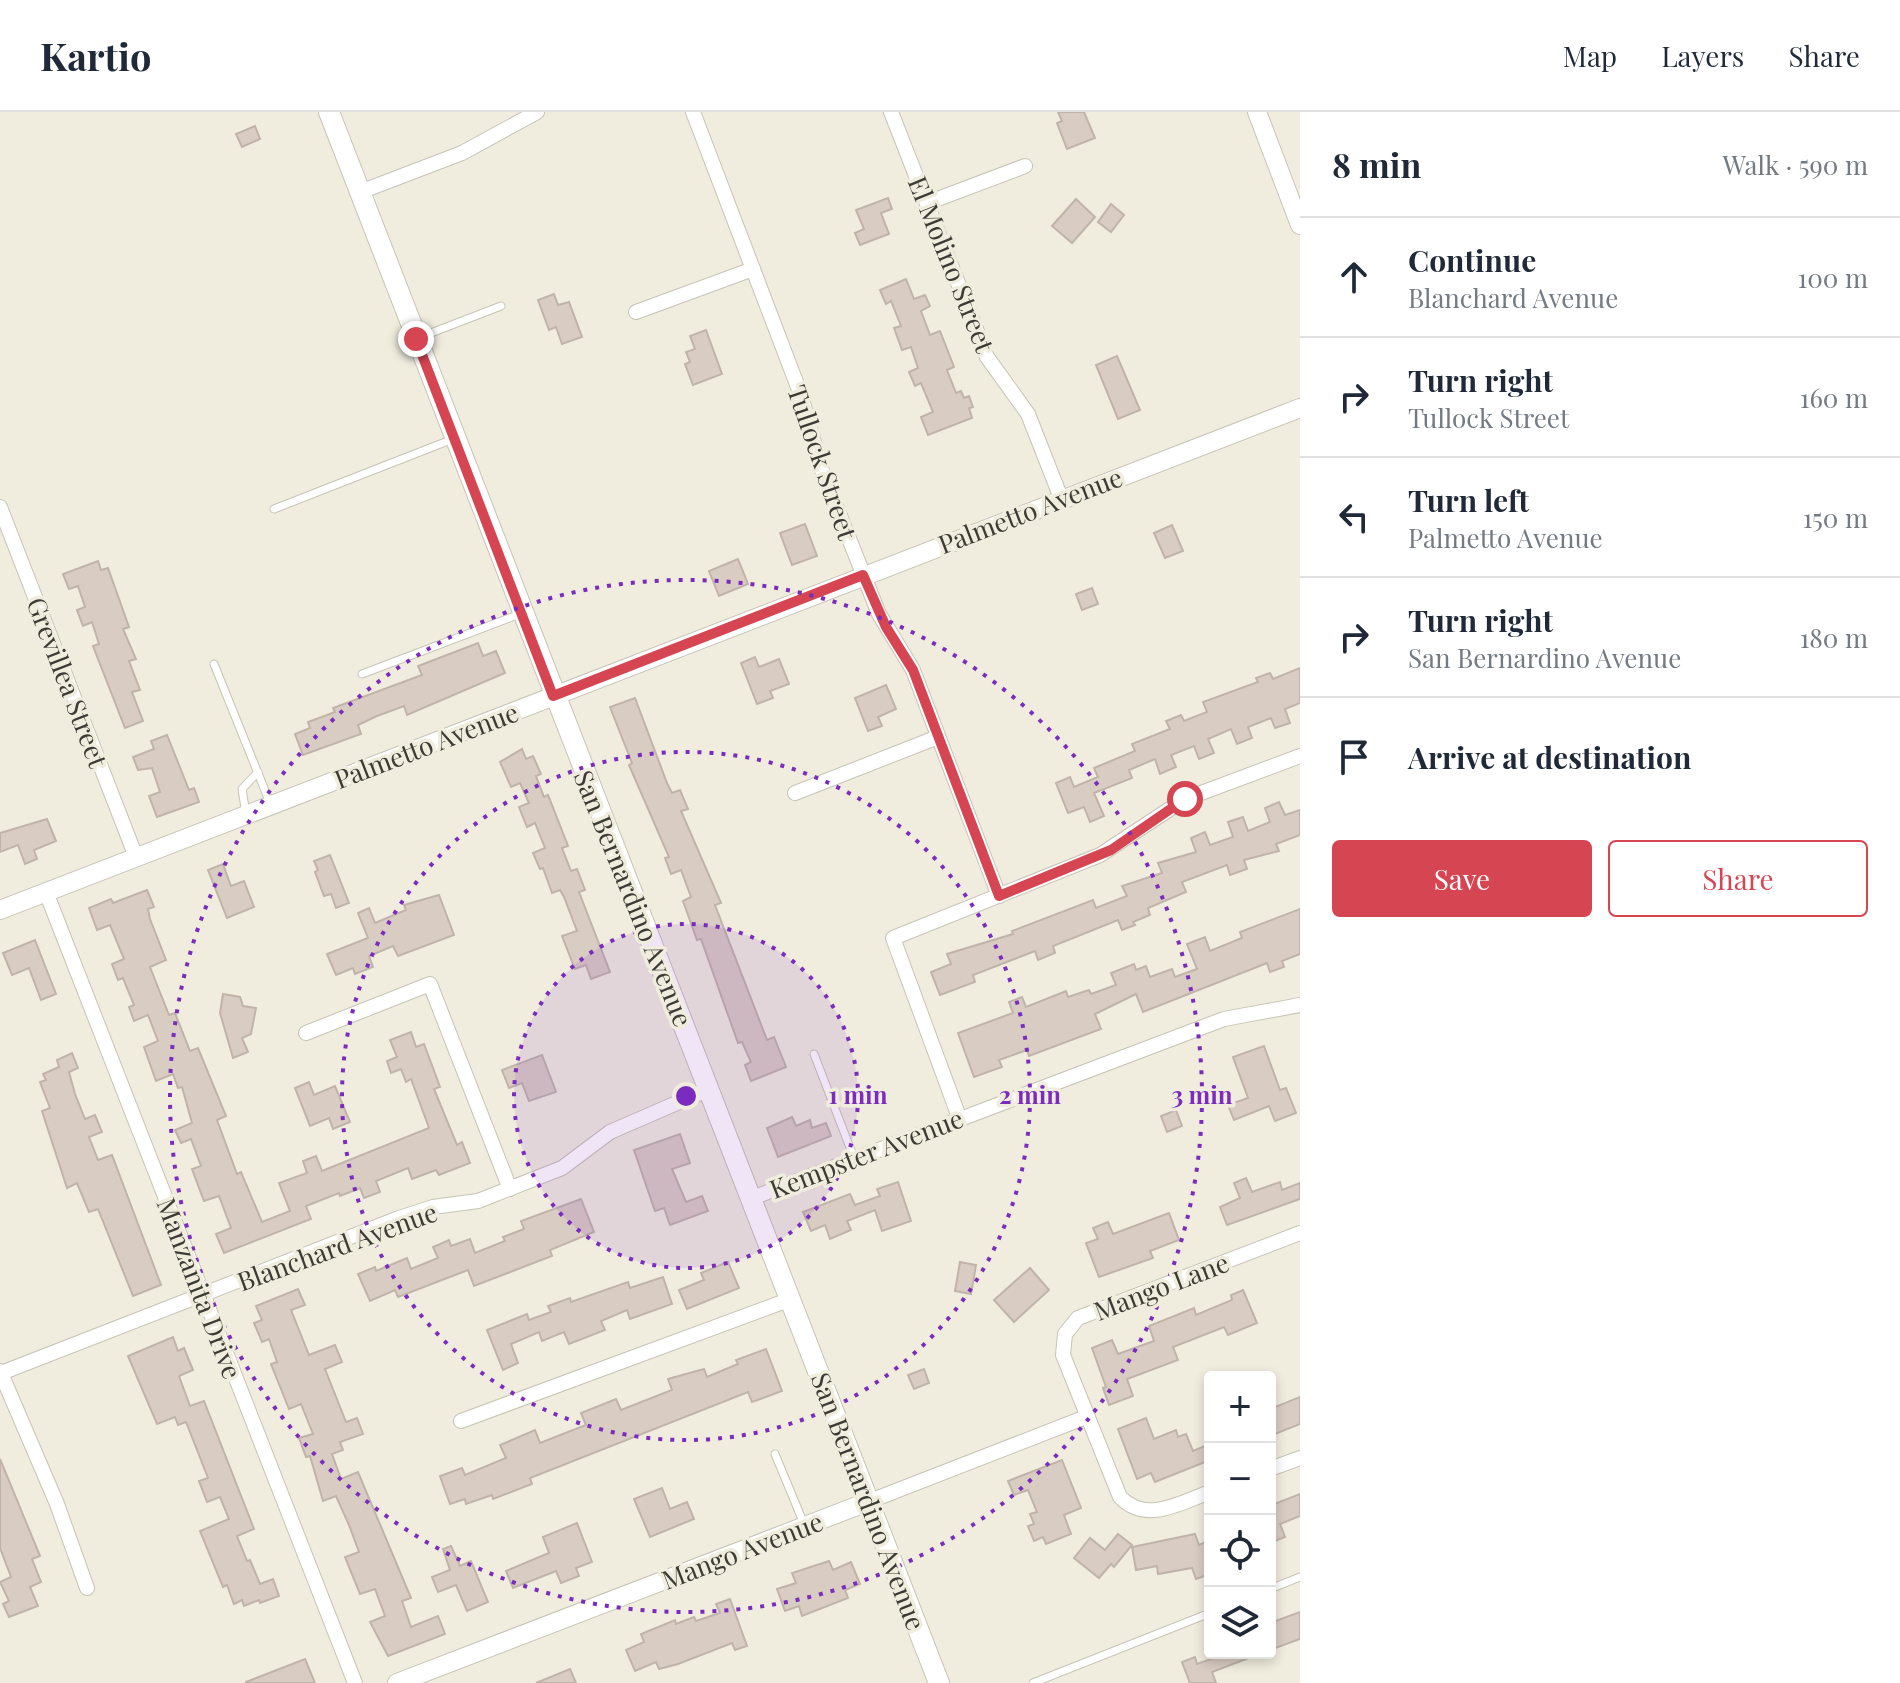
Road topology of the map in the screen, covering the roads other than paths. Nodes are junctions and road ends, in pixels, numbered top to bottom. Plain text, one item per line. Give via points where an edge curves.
1 (329, 112) edge
2 (537, 112) edge
3 (693, 112) edge
4 (891, 112) edge
5 (1257, 112) edge
6 (1025, 166) dead end
7 (360, 192) junction
8 (927, 203) junction
9 (1300, 225) edge
10 (753, 269) junction
11 (501, 306) dead end
12 (636, 312) dead end
13 (416, 339) junction
14 (1300, 408) edge
15 (455, 439) junction
16 (1061, 498) junction
17 (0, 507) edge
18 (274, 509) dead end
19 (863, 575) junction
20 (522, 613) junction
21 (214, 664) dead end
22 (362, 674) dead end
23 (553, 696) junction
24 (938, 737) junction
25 (1300, 756) edge
26 (258, 772) junction
27 (795, 793) dead end
28 (271, 805) junction
29 (246, 815) junction
30 (136, 857) junction
31 (46, 892) junction
32 (999, 896) junction
33 (0, 910) edge
34 (1300, 1005) edge
35 (306, 1033) dead end
36 (814, 1054) dead end
37 (709, 1089) junction
38 (959, 1117) junction
39 (854, 1158) junction
40 (510, 1189) junction
41 (752, 1198) junction
42 (1300, 1233) edge
43 (203, 1296) junction
44 (791, 1299) junction
45 (0, 1372) edge
46 (1086, 1417) junction
47 (461, 1421) dead end
48 (775, 1454) dead end
49 (1300, 1458) edge
50 (1276, 1467) edge
51 (1204, 1494) edge
52 (870, 1501) junction
53 (804, 1526) junction
54 (1300, 1577) edge
55 (1275, 1587) edge
56 (87, 1588) dead end
57 (1204, 1615) edge
58 (355, 1683) edge
59 (397, 1683) edge
60 (939, 1683) edge
61 (1033, 1683) edge

1 - 7 main road, San Bernardino Avenue
2 - 7 street via 462,153
3 - 10 street, Tullock Street
4 - 8 street, El Molino Street
5 - 9 street
6 - 8 street
7 - 13 main road, San Bernardino Avenue
8 - 16 street, El Molino Street via 987,357 1028,414
10 - 12 street
10 - 19 street, Tullock Street
11 - 13 lane
13 - 15 main road, San Bernardino Avenue
14 - 16 street, Palmetto Avenue
15 - 18 lane
15 - 20 main road, San Bernardino Avenue
16 - 19 street, Palmetto Avenue
17 - 30 street, Grevillea Street
19 - 23 street, Palmetto Avenue
19 - 24 street, Tullock Street via 913,670
20 - 22 lane
20 - 23 main road, San Bernardino Avenue
21 - 26 lane
23 - 28 street, Palmetto Avenue
23 - 37 main road, San Bernardino Avenue
24 - 27 street
24 - 32 street, Tullock Street
25 - 32 street via 1185,799 1111,850
26 - 28 lane
26 - 29 lane via 242,789
28 - 29 street, Palmetto Avenue
29 - 30 street, Palmetto Avenue
30 - 31 street, Palmetto Avenue
31 - 33 street, Palmetto Avenue
31 - 43 street, Manzanita Drive
32 - 38 street via 893,938
34 - 38 street, Kempster Avenue via 1224,1019
35 - 40 street via 430,984
36 - 39 lane
37 - 40 street, Blanchard Avenue via 637,1118 562,1168
37 - 41 main road, San Bernardino Avenue
38 - 39 street, Kempster Avenue
39 - 41 street, Kempster Avenue
40 - 43 street, Blanchard Avenue via 399,1218
41 - 44 main road, San Bernardino Avenue
42 - 46 street, Mango Lane via 1073,1322 1065,1334 1063,1355
43 - 45 street, Blanchard Avenue
43 - 58 street, Manzanita Drive
44 - 47 street
44 - 52 main road, San Bernardino Avenue
45 - 56 street
46 - 51 street via 1112,1484 1128,1505 1158,1511
46 - 52 street, Mango Avenue
48 - 53 lane
49 - 50 street
52 - 53 street, Mango Avenue
52 - 60 main road, San Bernardino Avenue
53 - 59 street, Mango Avenue
54 - 55 lane
57 - 61 lane

